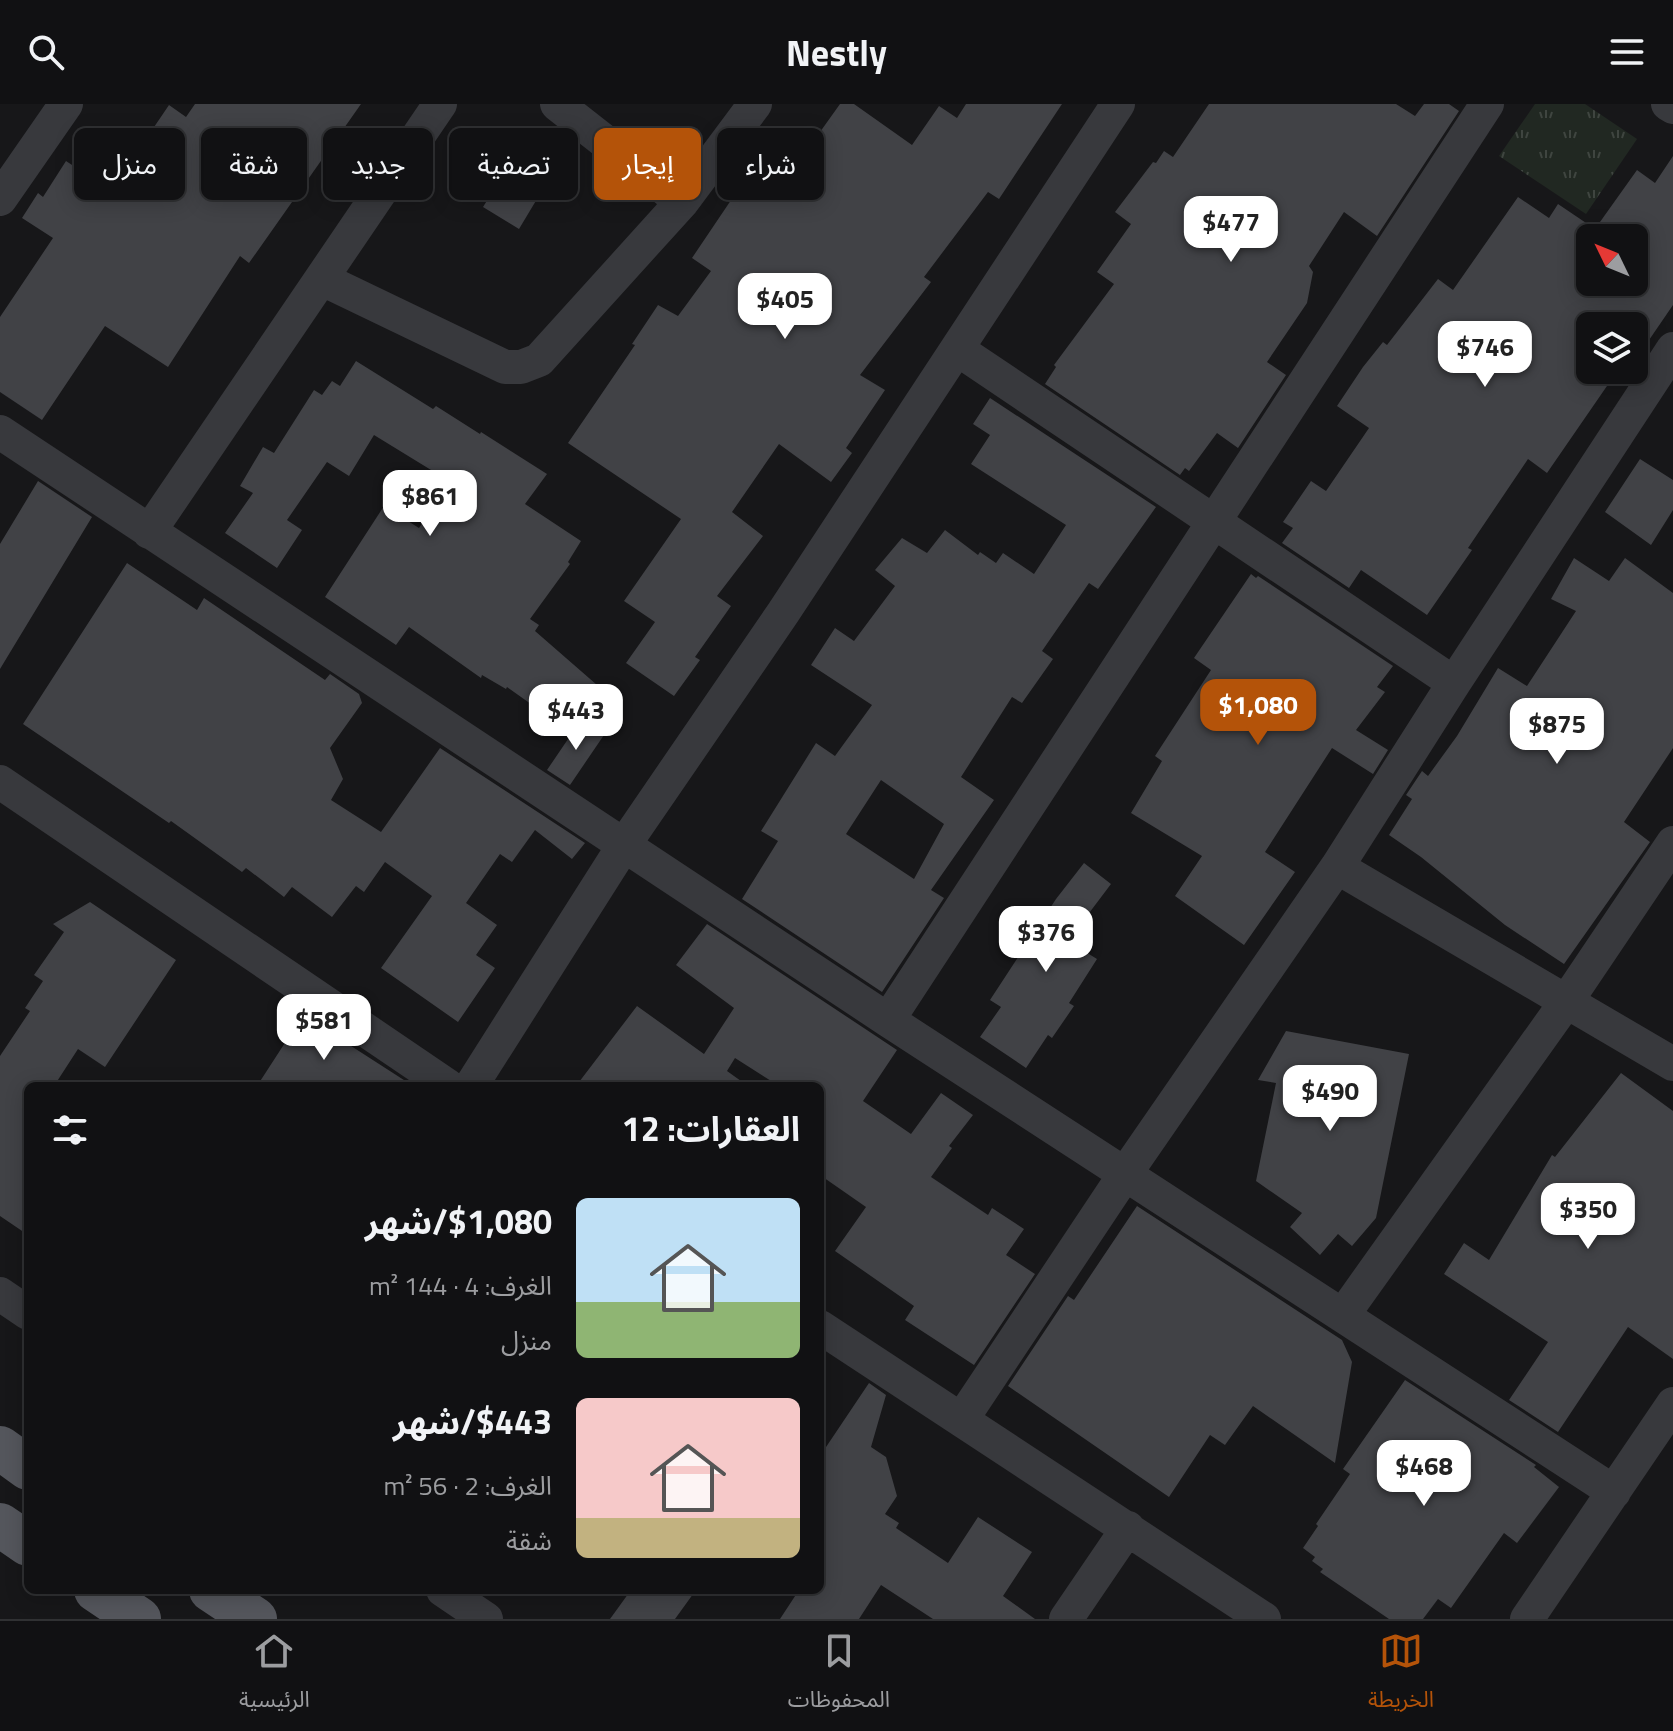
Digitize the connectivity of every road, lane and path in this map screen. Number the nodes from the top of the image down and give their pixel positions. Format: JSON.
{"nodes":[{"id":1,"x":66,"y":104,"type":"edge"},
{"id":2,"x":440,"y":104,"type":"edge"},
{"id":3,"x":557,"y":104,"type":"edge"},
{"id":4,"x":755,"y":104,"type":"edge"},
{"id":5,"x":1118,"y":104,"type":"edge"},
{"id":6,"x":1487,"y":104,"type":"edge"},
{"id":7,"x":0,"y":199,"type":"edge"},
{"id":8,"x":682,"y":202,"type":"junction"},
{"id":9,"x":322,"y":279,"type":"junction"},
{"id":10,"x":957,"y":349,"type":"junction"},
{"id":11,"x":1673,"y":349,"type":"edge"},
{"id":12,"x":0,"y":432,"type":"edge"},
{"id":13,"x":1216,"y":521,"type":"junction"},
{"id":14,"x":149,"y":532,"type":"junction"},
{"id":15,"x":1454,"y":683,"type":"junction"},
{"id":16,"x":0,"y":782,"type":"edge"},
{"id":17,"x":1673,"y":843,"type":"edge"},
{"id":18,"x":624,"y":845,"type":"junction"},
{"id":19,"x":1337,"y":867,"type":"junction"},
{"id":20,"x":1566,"y":1002,"type":"junction"},
{"id":21,"x":888,"y":1020,"type":"junction"},
{"id":22,"x":1673,"y":1064,"type":"edge"},
{"id":23,"x":442,"y":1082,"type":"edge"},
{"id":24,"x":474,"y":1082,"type":"edge"},
{"id":25,"x":1125,"y":1174,"type":"junction"},
{"id":26,"x":0,"y":1294,"type":"edge"},
{"id":27,"x":24,"y":1310,"type":"edge"},
{"id":28,"x":1343,"y":1315,"type":"junction"},
{"id":29,"x":824,"y":1330,"type":"edge"},
{"id":30,"x":1673,"y":1404,"type":"edge"},
{"id":31,"x":962,"y":1419,"type":"junction"},
{"id":32,"x":0,"y":1448,"type":"edge"},
{"id":33,"x":24,"y":1465,"type":"edge"},
{"id":34,"x":1614,"y":1492,"type":"junction"},
{"id":35,"x":0,"y":1525,"type":"edge"},
{"id":36,"x":1128,"y":1528,"type":"junction"},
{"id":37,"x":24,"y":1541,"type":"edge"},
{"id":38,"x":102,"y":1594,"type":"edge"},
{"id":39,"x":217,"y":1594,"type":"edge"},
{"id":40,"x":449,"y":1594,"type":"edge"},
{"id":41,"x":139,"y":1619,"type":"edge"},
{"id":42,"x":255,"y":1619,"type":"edge"},
{"id":43,"x":486,"y":1619,"type":"edge"},
{"id":44,"x":1066,"y":1619,"type":"edge"},
{"id":45,"x":1264,"y":1619,"type":"edge"},
{"id":46,"x":1527,"y":1619,"type":"edge"}],
"edges":[{"from":1,"to":7,"type":"street"},
{"from":2,"to":9,"type":"street"},
{"from":3,"to":8,"type":"street"},
{"from":4,"to":8,"type":"street"},
{"from":5,"to":10,"type":"street"},
{"from":6,"to":13,"type":"street"},
{"from":8,"to":9,"type":"street"},
{"from":9,"to":14,"type":"street"},
{"from":10,"to":13,"type":"street"},
{"from":10,"to":18,"type":"street"},
{"from":11,"to":15,"type":"street"},
{"from":12,"to":14,"type":"street"},
{"from":13,"to":15,"type":"street"},
{"from":13,"to":21,"type":"street"},
{"from":14,"to":18,"type":"street"},
{"from":15,"to":19,"type":"street"},
{"from":16,"to":23,"type":"street"},
{"from":17,"to":20,"type":"street"},
{"from":18,"to":21,"type":"street"},
{"from":18,"to":24,"type":"street"},
{"from":19,"to":20,"type":"street"},
{"from":19,"to":25,"type":"street"},
{"from":20,"to":22,"type":"street"},
{"from":20,"to":28,"type":"street"},
{"from":21,"to":25,"type":"street"},
{"from":25,"to":28,"type":"street"},
{"from":25,"to":31,"type":"street"},
{"from":26,"to":27,"type":"street"},
{"from":28,"to":34,"type":"street"},
{"from":29,"to":31,"type":"street"},
{"from":30,"to":34,"type":"street"},
{"from":31,"to":36,"type":"street"},
{"from":32,"to":33,"type":"main road"},
{"from":34,"to":46,"type":"street"},
{"from":35,"to":37,"type":"main road"},
{"from":36,"to":44,"type":"street"},
{"from":36,"to":45,"type":"street"},
{"from":38,"to":41,"type":"main road"},
{"from":39,"to":42,"type":"main road"},
{"from":40,"to":43,"type":"street"}]}
